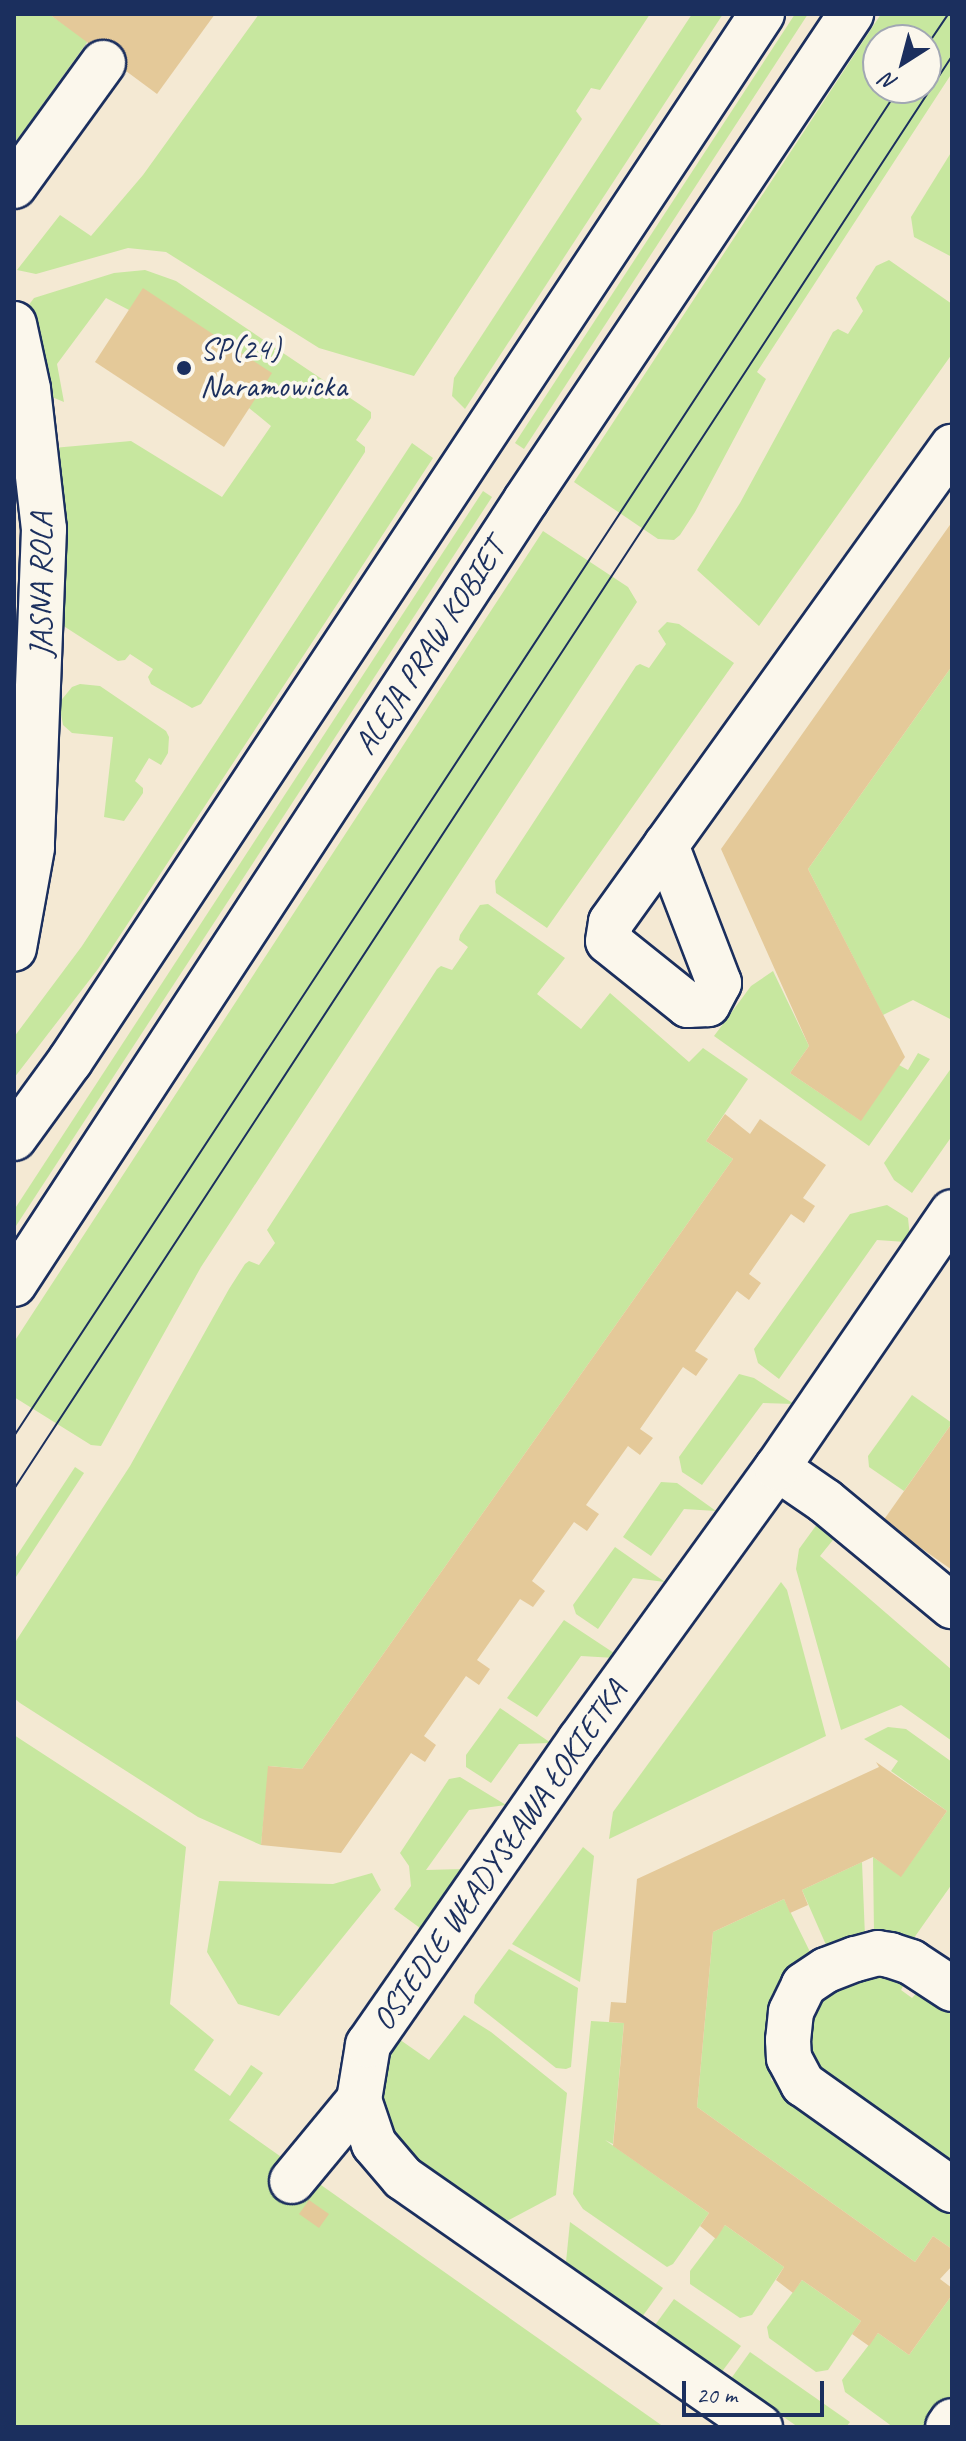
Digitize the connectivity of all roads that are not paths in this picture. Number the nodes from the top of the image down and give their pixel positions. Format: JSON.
{"nodes":[{"id":1,"x":762,"y":14,"type":"edge"},
{"id":2,"x":851,"y":14,"type":"edge"},
{"id":3,"x":103,"y":63,"type":"dead end"},
{"id":4,"x":14,"y":186,"type":"edge"},
{"id":5,"x":14,"y":324,"type":"edge"},
{"id":6,"x":952,"y":447,"type":"edge"},
{"id":7,"x":28,"y":652,"type":"edge"},
{"id":8,"x":666,"y":845,"type":"dead end"},
{"id":9,"x":14,"y":948,"type":"edge"},
{"id":10,"x":14,"y":1138,"type":"edge"},
{"id":11,"x":951,"y":1215,"type":"edge"},
{"id":12,"x":14,"y":1284,"type":"edge"},
{"id":13,"x":777,"y":1468,"type":"junction"},
{"id":14,"x":952,"y":1606,"type":"edge"},
{"id":15,"x":952,"y":1989,"type":"edge"},
{"id":16,"x":359,"y":2100,"type":"junction"},
{"id":17,"x":292,"y":2181,"type":"dead end"},
{"id":18,"x":952,"y":2190,"type":"edge"},
{"id":19,"x":952,"y":2421,"type":"edge"},
{"id":20,"x":760,"y":2427,"type":"edge"},
{"id":21,"x":948,"y":2427,"type":"edge"}],
"edges":[{"from":1,"to":10,"type":"street"},
{"from":2,"to":12,"type":"street","name":"ALEJA PRAW KOBIET"},
{"from":3,"to":4,"type":"street"},
{"from":5,"to":7,"type":"street","name":"JASNA ROLA"},
{"from":6,"to":8,"type":"street"},
{"from":7,"to":9,"type":"street","name":"JASNA ROLA"},
{"from":11,"to":13,"type":"street","name":"OSIEDLE WŁADYSŁAWA ŁOKIETKA"},
{"from":13,"to":14,"type":"street"},
{"from":13,"to":16,"type":"street","name":"OSIEDLE WŁADYSŁAWA ŁOKIETKA"},
{"from":15,"to":18,"type":"street"},
{"from":16,"to":17,"type":"street"},
{"from":16,"to":20,"type":"street","name":"OSIEDLE WŁADYSŁAWA ŁOKIETKA"},
{"from":19,"to":21,"type":"street"}]}
